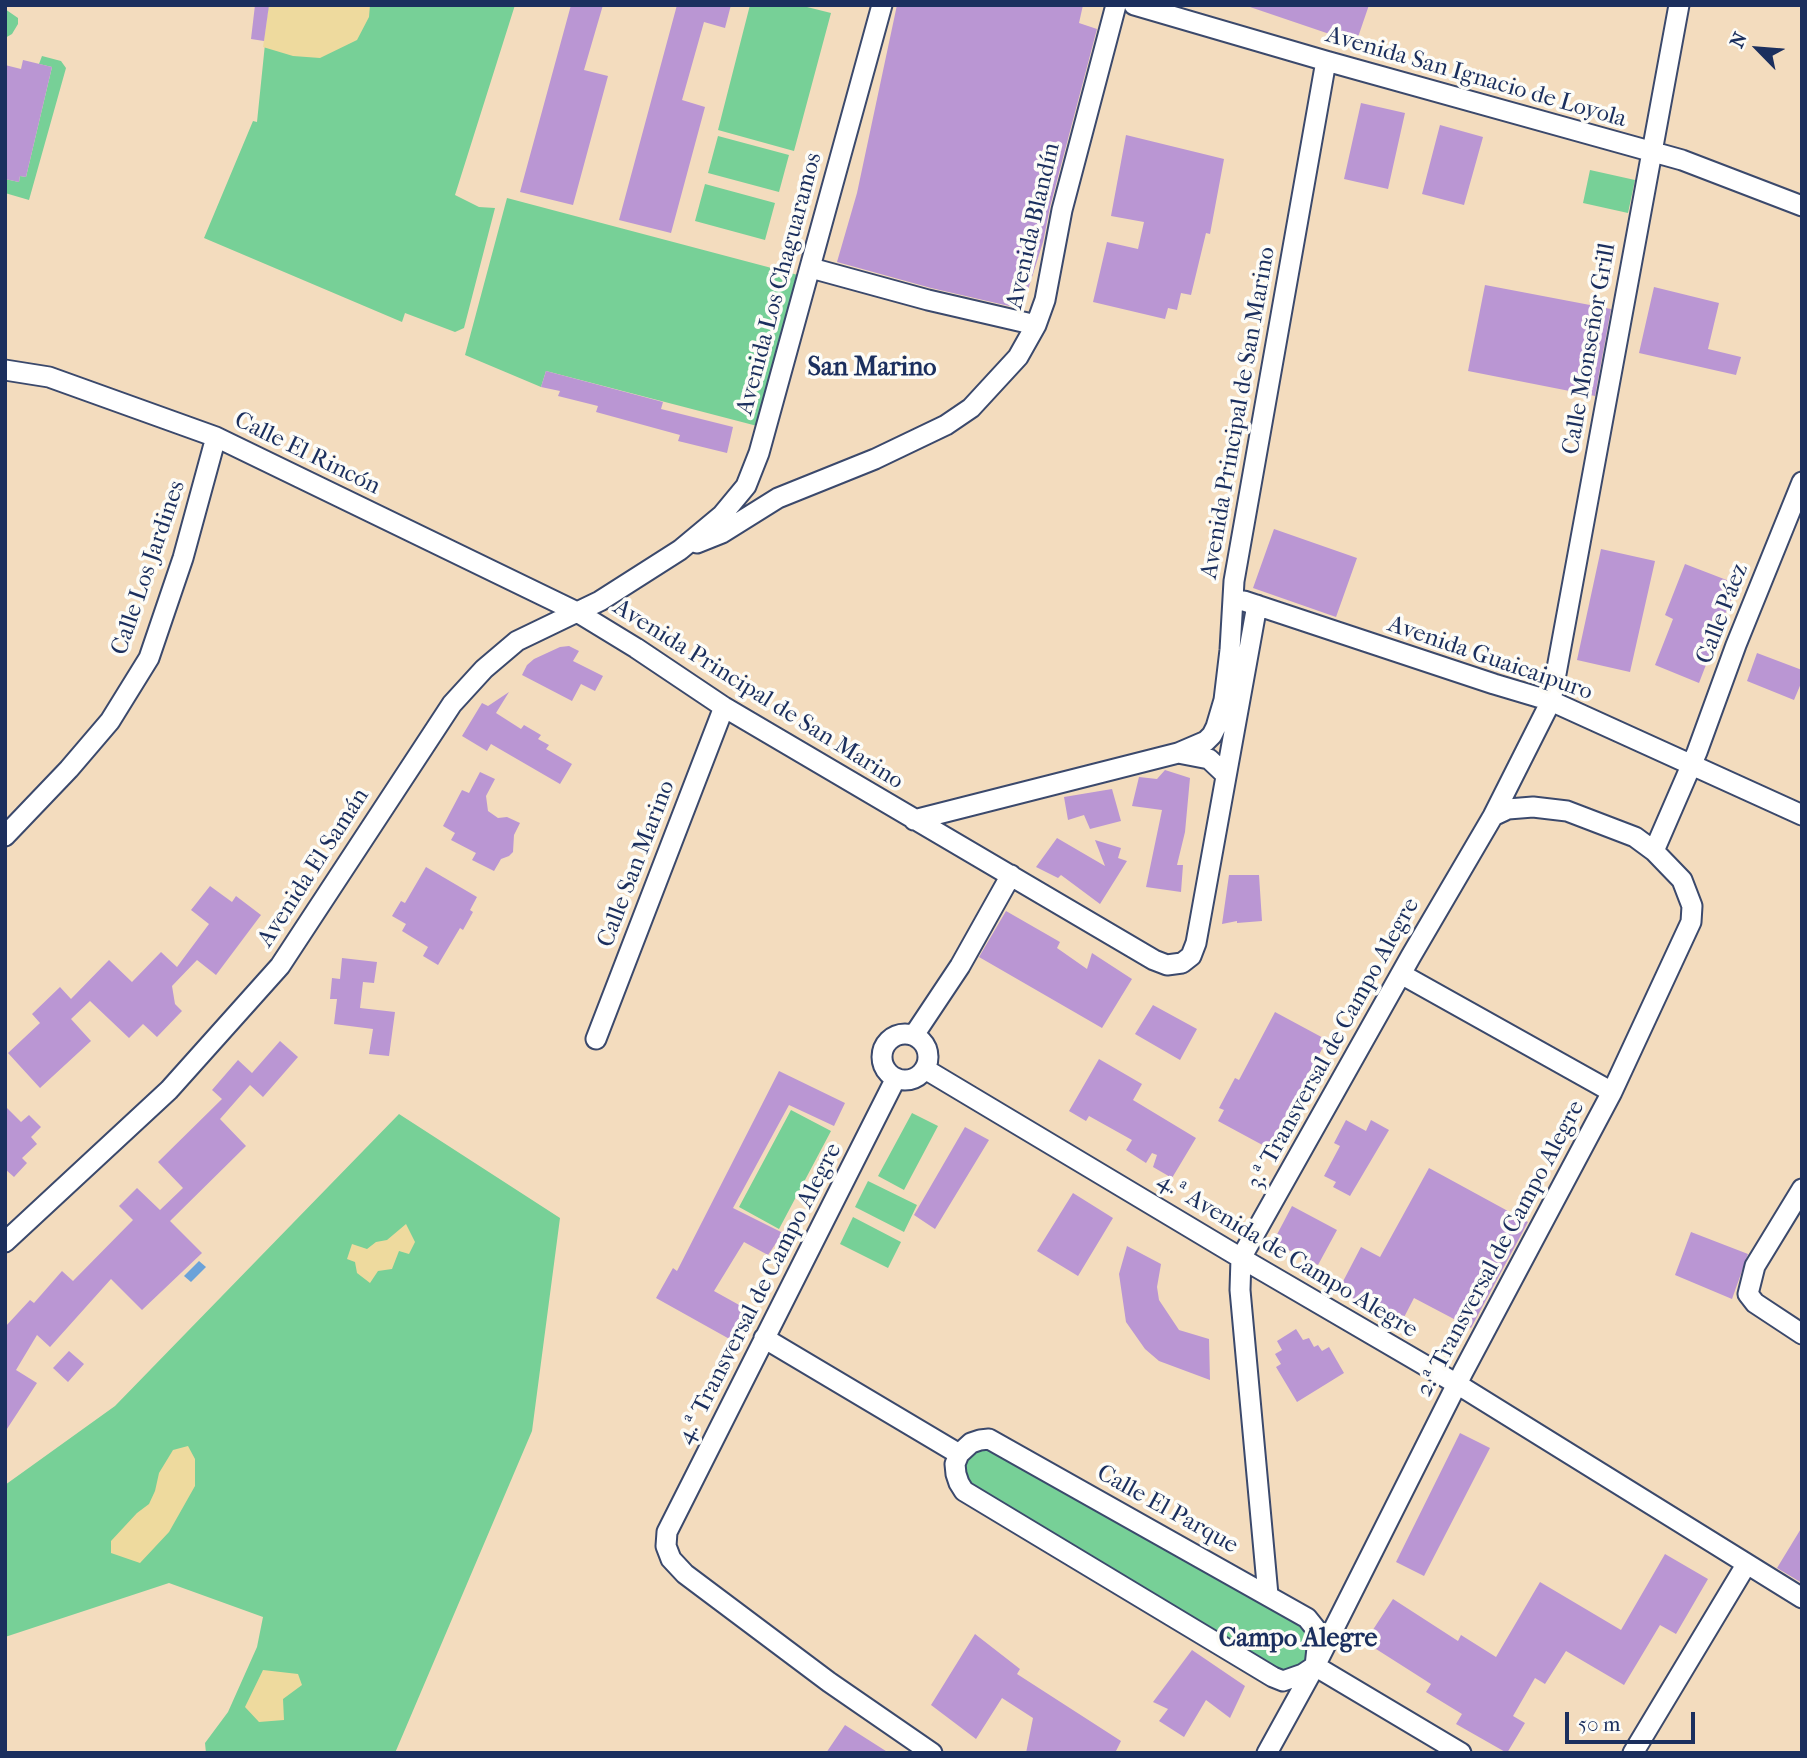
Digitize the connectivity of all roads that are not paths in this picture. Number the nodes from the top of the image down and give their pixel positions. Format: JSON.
{"nodes":[{"id":1,"x":882,"y":5,"type":"edge"},
{"id":2,"x":1116,"y":5,"type":"edge"},
{"id":3,"x":1134,"y":5,"type":"edge"},
{"id":4,"x":1679,"y":5,"type":"edge"},
{"id":5,"x":1326,"y":61,"type":"junction"},
{"id":6,"x":1651,"y":152,"type":"junction"},
{"id":7,"x":1802,"y":206,"type":"edge"},
{"id":8,"x":811,"y":268,"type":"junction"},
{"id":9,"x":1036,"y":325,"type":"junction"},
{"id":10,"x":5,"y":370,"type":"edge"},
{"id":11,"x":216,"y":437,"type":"junction"},
{"id":12,"x":1802,"y":482,"type":"edge"},
{"id":13,"x":746,"y":486,"type":"junction"},
{"id":14,"x":778,"y":498,"type":"junction"},
{"id":15,"x":680,"y":550,"type":"junction"},
{"id":16,"x":1233,"y":598,"type":"junction"},
{"id":17,"x":1256,"y":605,"type":"junction"},
{"id":18,"x":577,"y":612,"type":"junction"},
{"id":19,"x":1551,"y":701,"type":"junction"},
{"id":20,"x":724,"y":707,"type":"junction"},
{"id":21,"x":1178,"y":753,"type":"junction"},
{"id":22,"x":1691,"y":766,"type":"junction"},
{"id":23,"x":1226,"y":775,"type":"junction"},
{"id":24,"x":1493,"y":816,"type":"junction"},
{"id":25,"x":1802,"y":816,"type":"edge"},
{"id":26,"x":914,"y":820,"type":"junction"},
{"id":27,"x":5,"y":836,"type":"edge"},
{"id":28,"x":1654,"y":851,"type":"junction"},
{"id":29,"x":1011,"y":875,"type":"junction"},
{"id":30,"x":1401,"y":974,"type":"junction"},
{"id":31,"x":914,"y":1035,"type":"junction"},
{"id":32,"x":596,"y":1040,"type":"dead end"},
{"id":33,"x":925,"y":1069,"type":"junction"},
{"id":34,"x":896,"y":1078,"type":"junction"},
{"id":35,"x":1612,"y":1092,"type":"junction"},
{"id":36,"x":1802,"y":1189,"type":"edge"},
{"id":37,"x":5,"y":1242,"type":"edge"},
{"id":38,"x":1241,"y":1258,"type":"junction"},
{"id":39,"x":1802,"y":1334,"type":"edge"},
{"id":40,"x":764,"y":1338,"type":"junction"},
{"id":41,"x":1457,"y":1384,"type":"junction"},
{"id":42,"x":958,"y":1454,"type":"junction"},
{"id":43,"x":1746,"y":1565,"type":"junction"},
{"id":44,"x":1268,"y":1595,"type":"junction"},
{"id":45,"x":1802,"y":1598,"type":"edge"},
{"id":46,"x":1315,"y":1666,"type":"junction"},
{"id":47,"x":932,"y":1753,"type":"edge"},
{"id":48,"x":1268,"y":1753,"type":"edge"},
{"id":49,"x":1461,"y":1753,"type":"edge"},
{"id":50,"x":1633,"y":1753,"type":"edge"}],
"edges":[{"from":1,"to":8,"type":"street","name":"Avenida Los Chaguaramos"},
{"from":2,"to":9,"type":"street","name":"Avenida Blandín"},
{"from":3,"to":5,"type":"street","name":"Avenida San Ignacio de Loyola"},
{"from":4,"to":6,"type":"street","name":"Calle Monseñor Grill"},
{"from":5,"to":6,"type":"street","name":"Avenida San Ignacio de Loyola"},
{"from":5,"to":16,"type":"street","name":"Avenida Principal de San Marino"},
{"from":6,"to":7,"type":"street","name":"Avenida San Ignacio de Loyola"},
{"from":6,"to":19,"type":"street","name":"Calle Monseñor Grill"},
{"from":8,"to":9,"type":"street"},
{"from":8,"to":13,"type":"street","name":"Avenida Los Chaguaramos"},
{"from":9,"to":14,"type":"street","name":"Avenida Blandín"},
{"from":10,"to":11,"type":"street","name":"Calle El Rincón"},
{"from":11,"to":18,"type":"street","name":"Calle El Rincón"},
{"from":11,"to":27,"type":"street","name":"Calle Los Jardines"},
{"from":12,"to":22,"type":"street","name":"Calle Páez"},
{"from":13,"to":14,"type":"street"},
{"from":13,"to":15,"type":"street","name":"Avenida Los Chaguaramos"},
{"from":14,"to":15,"type":"street","name":"Avenida Blandín"},
{"from":15,"to":18,"type":"street","name":"Avenida El Samán"},
{"from":16,"to":17,"type":"street","name":"Avenida Guaicaipuro"},
{"from":16,"to":21,"type":"street","name":"Avenida Principal de San Marino"},
{"from":17,"to":19,"type":"street","name":"Avenida Guaicaipuro"},
{"from":17,"to":23,"type":"street","name":"Avenida Principal de San Marino"},
{"from":18,"to":20,"type":"street","name":"Avenida Principal de San Marino"},
{"from":18,"to":37,"type":"street","name":"Avenida El Samán"},
{"from":19,"to":22,"type":"street","name":"Avenida Guaicaipuro"},
{"from":19,"to":24,"type":"street","name":"3.ª Transversal de Campo Alegre"},
{"from":20,"to":26,"type":"street","name":"Avenida Principal de San Marino"},
{"from":20,"to":32,"type":"street","name":"Calle San Marino"},
{"from":21,"to":23,"type":"street","name":"Avenida Principal de San Marino"},
{"from":21,"to":26,"type":"street","name":"Avenida Principal de San Marino"},
{"from":22,"to":25,"type":"street","name":"Avenida Guaicaipuro"},
{"from":22,"to":28,"type":"street"},
{"from":23,"to":29,"type":"street","name":"Avenida Principal de San Marino"},
{"from":24,"to":28,"type":"street"},
{"from":24,"to":30,"type":"street","name":"3.ª Transversal de Campo Alegre"},
{"from":26,"to":29,"type":"street","name":"Avenida Principal de San Marino"},
{"from":28,"to":35,"type":"street","name":"2.ª Transversal de Campo Alegre"},
{"from":29,"to":31,"type":"street"},
{"from":30,"to":35,"type":"street"},
{"from":30,"to":38,"type":"street","name":"3.ª Transversal de Campo Alegre"},
{"from":31,"to":33,"type":"street"},
{"from":31,"to":34,"type":"street"},
{"from":33,"to":34,"type":"street"},
{"from":33,"to":38,"type":"street","name":"4.ª Avenida de Campo Alegre"},
{"from":34,"to":40,"type":"street","name":"4.ª Transversal de Campo Alegre"},
{"from":35,"to":41,"type":"street","name":"2.ª Transversal de Campo Alegre"},
{"from":36,"to":39,"type":"street"},
{"from":38,"to":41,"type":"street","name":"4.ª Avenida de Campo Alegre"},
{"from":38,"to":44,"type":"street","name":"3.ª Transversal de Campo Alegre"},
{"from":40,"to":42,"type":"street"},
{"from":40,"to":47,"type":"street","name":"4.ª Transversal de Campo Alegre"},
{"from":41,"to":43,"type":"street","name":"4.ª Avenida de Campo Alegre"},
{"from":41,"to":46,"type":"street","name":"2.ª Transversal de Campo Alegre"},
{"from":42,"to":44,"type":"street","name":"Calle El Parque"},
{"from":42,"to":46,"type":"street"},
{"from":43,"to":45,"type":"street","name":"4.ª Avenida de Campo Alegre"},
{"from":43,"to":50,"type":"street"},
{"from":44,"to":46,"type":"street","name":"Calle El Parque"},
{"from":46,"to":48,"type":"street","name":"2.ª Transversal de Campo Alegre"},
{"from":46,"to":49,"type":"street"}]}
